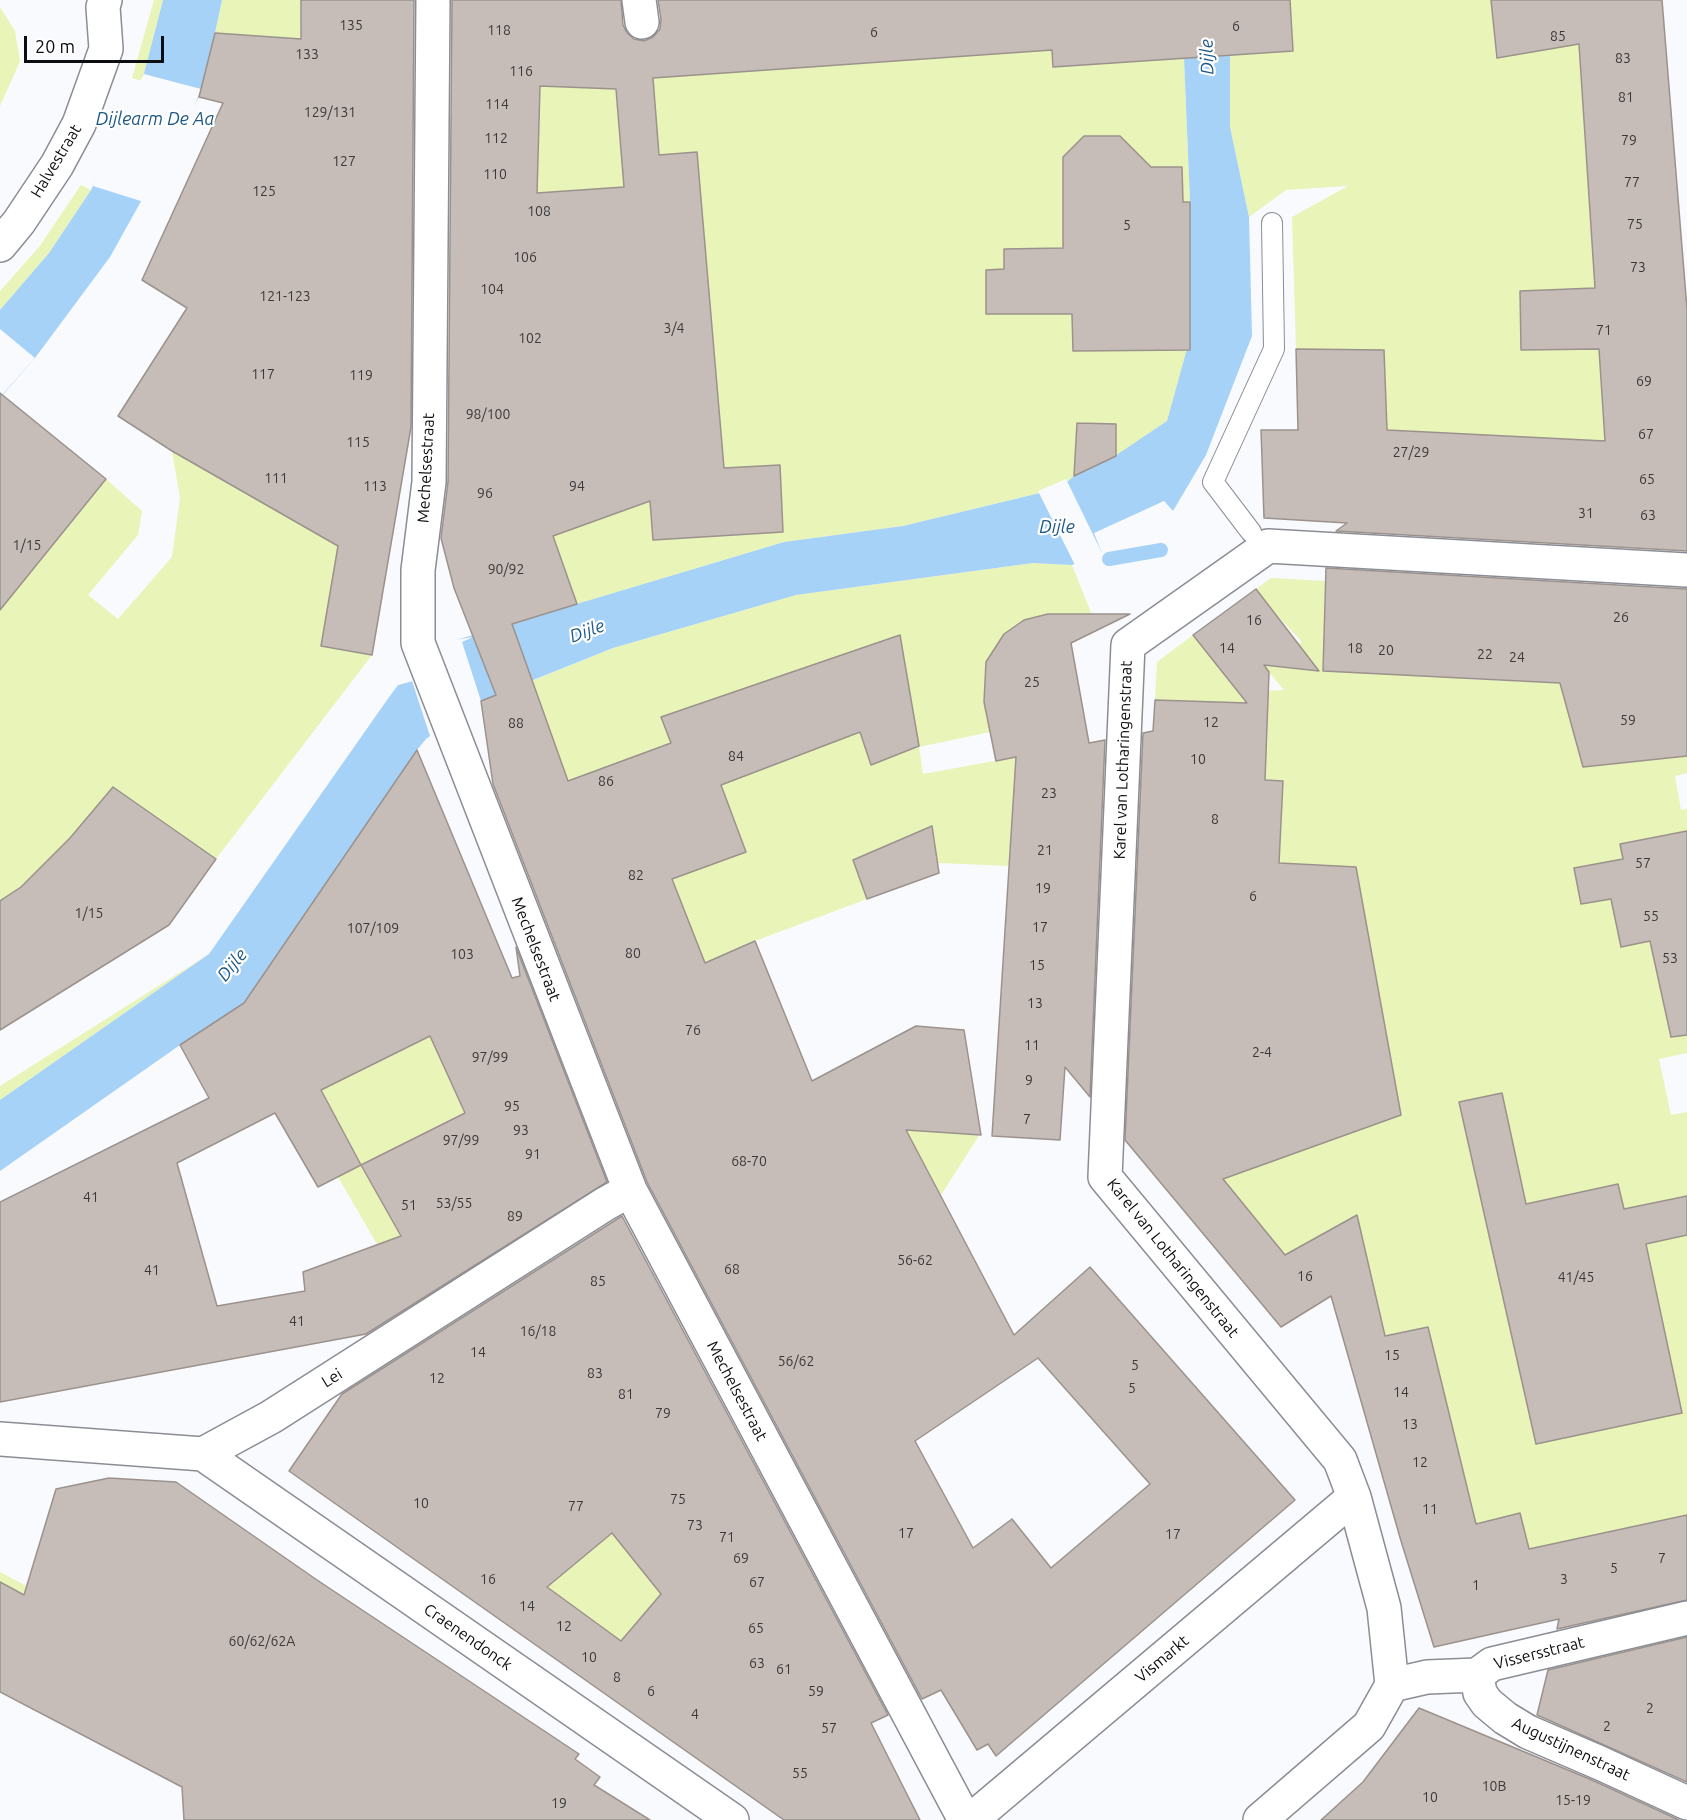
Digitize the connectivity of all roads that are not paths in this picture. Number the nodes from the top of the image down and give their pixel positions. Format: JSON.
{"nodes":[{"id":1,"x":105,"y":0,"type":"edge"},
{"id":2,"x":433,"y":0,"type":"edge"},
{"id":3,"x":1272,"y":223,"type":"dead end"},
{"id":4,"x":0,"y":245,"type":"edge"},
{"id":5,"x":1251,"y":532,"type":"dead end"},
{"id":6,"x":1687,"y":570,"type":"edge"},
{"id":7,"x":630,"y":1190,"type":"junction"},
{"id":8,"x":0,"y":1439,"type":"edge"},
{"id":9,"x":203,"y":1454,"type":"junction"},
{"id":10,"x":1354,"y":1497,"type":"junction"},
{"id":11,"x":1687,"y":1618,"type":"edge"},
{"id":12,"x":1477,"y":1675,"type":"junction"},
{"id":13,"x":1392,"y":1685,"type":"junction"},
{"id":14,"x":1687,"y":1803,"type":"edge"},
{"id":15,"x":732,"y":1820,"type":"edge"},
{"id":16,"x":965,"y":1820,"type":"edge"},
{"id":17,"x":971,"y":1820,"type":"edge"},
{"id":18,"x":1260,"y":1820,"type":"edge"}],
"edges":[{"from":1,"to":4,"type":"street","name":"Halvestraat"},
{"from":2,"to":7,"type":"street","name":"Mechelsestraat"},
{"from":3,"to":5,"type":"lane"},
{"from":6,"to":10,"type":"street","name":"Karel van Lotharingenstraat"},
{"from":7,"to":9,"type":"street","name":"Lei"},
{"from":7,"to":16,"type":"street","name":"Mechelsestraat"},
{"from":8,"to":9,"type":"street"},
{"from":9,"to":15,"type":"street","name":"Craenendonck"},
{"from":10,"to":13,"type":"street"},
{"from":10,"to":17,"type":"street","name":"Vismarkt"},
{"from":11,"to":12,"type":"street","name":"Vissersstraat"},
{"from":12,"to":13,"type":"street","name":"Vissersstraat"},
{"from":12,"to":14,"type":"street","name":"Augustijnenstraat"},
{"from":13,"to":18,"type":"street"}]}
